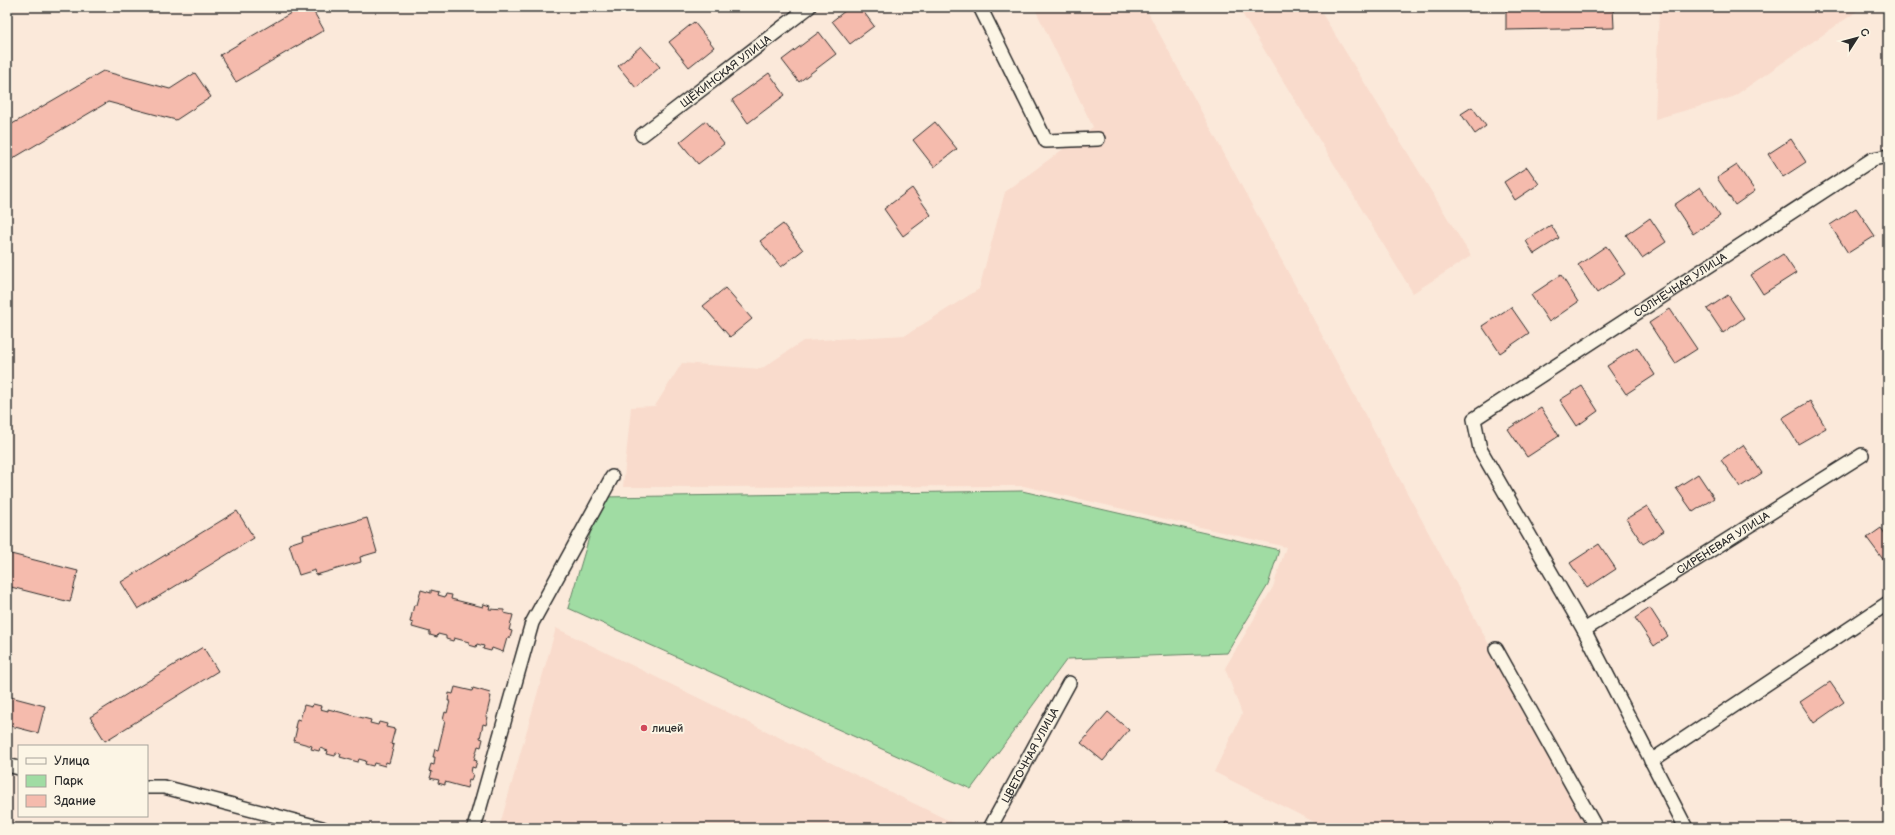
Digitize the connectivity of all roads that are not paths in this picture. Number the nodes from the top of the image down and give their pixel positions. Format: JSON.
{"nodes":[{"id":1,"x":809,"y":7,"type":"edge"},
{"id":2,"x":980,"y":7,"type":"edge"},
{"id":3,"x":642,"y":135,"type":"dead end"},
{"id":4,"x":1098,"y":139,"type":"dead end"},
{"id":5,"x":1888,"y":156,"type":"edge"},
{"id":6,"x":1862,"y":455,"type":"dead end"},
{"id":7,"x":612,"y":477,"type":"dead end"},
{"id":8,"x":1888,"y":603,"type":"edge"},
{"id":9,"x":1584,"y":630,"type":"junction"},
{"id":10,"x":1496,"y":649,"type":"dead end"},
{"id":11,"x":1069,"y":683,"type":"dead end"},
{"id":12,"x":1651,"y":760,"type":"junction"},
{"id":13,"x":7,"y":765,"type":"edge"},
{"id":14,"x":18,"y":768,"type":"edge"},
{"id":15,"x":148,"y":787,"type":"edge"},
{"id":16,"x":322,"y":828,"type":"edge"},
{"id":17,"x":474,"y":828,"type":"edge"},
{"id":18,"x":990,"y":828,"type":"edge"},
{"id":19,"x":1596,"y":828,"type":"edge"},
{"id":20,"x":1686,"y":828,"type":"edge"}],
"edges":[{"from":1,"to":3,"type":"street","name":"ЩЁКИНСКАЯ УЛИЦА"},
{"from":2,"to":4,"type":"street"},
{"from":5,"to":9,"type":"street","name":"СОЛНЕЧНАЯ УЛИЦА"},
{"from":6,"to":9,"type":"street","name":"СИРЕНЕВАЯ УЛИЦА"},
{"from":7,"to":17,"type":"street"},
{"from":8,"to":12,"type":"street"},
{"from":9,"to":12,"type":"street"},
{"from":10,"to":19,"type":"street"},
{"from":11,"to":18,"type":"street","name":"ЦВЕТОЧНАЯ УЛИЦА"},
{"from":12,"to":20,"type":"street"},
{"from":13,"to":14,"type":"street"},
{"from":15,"to":16,"type":"street"}]}
